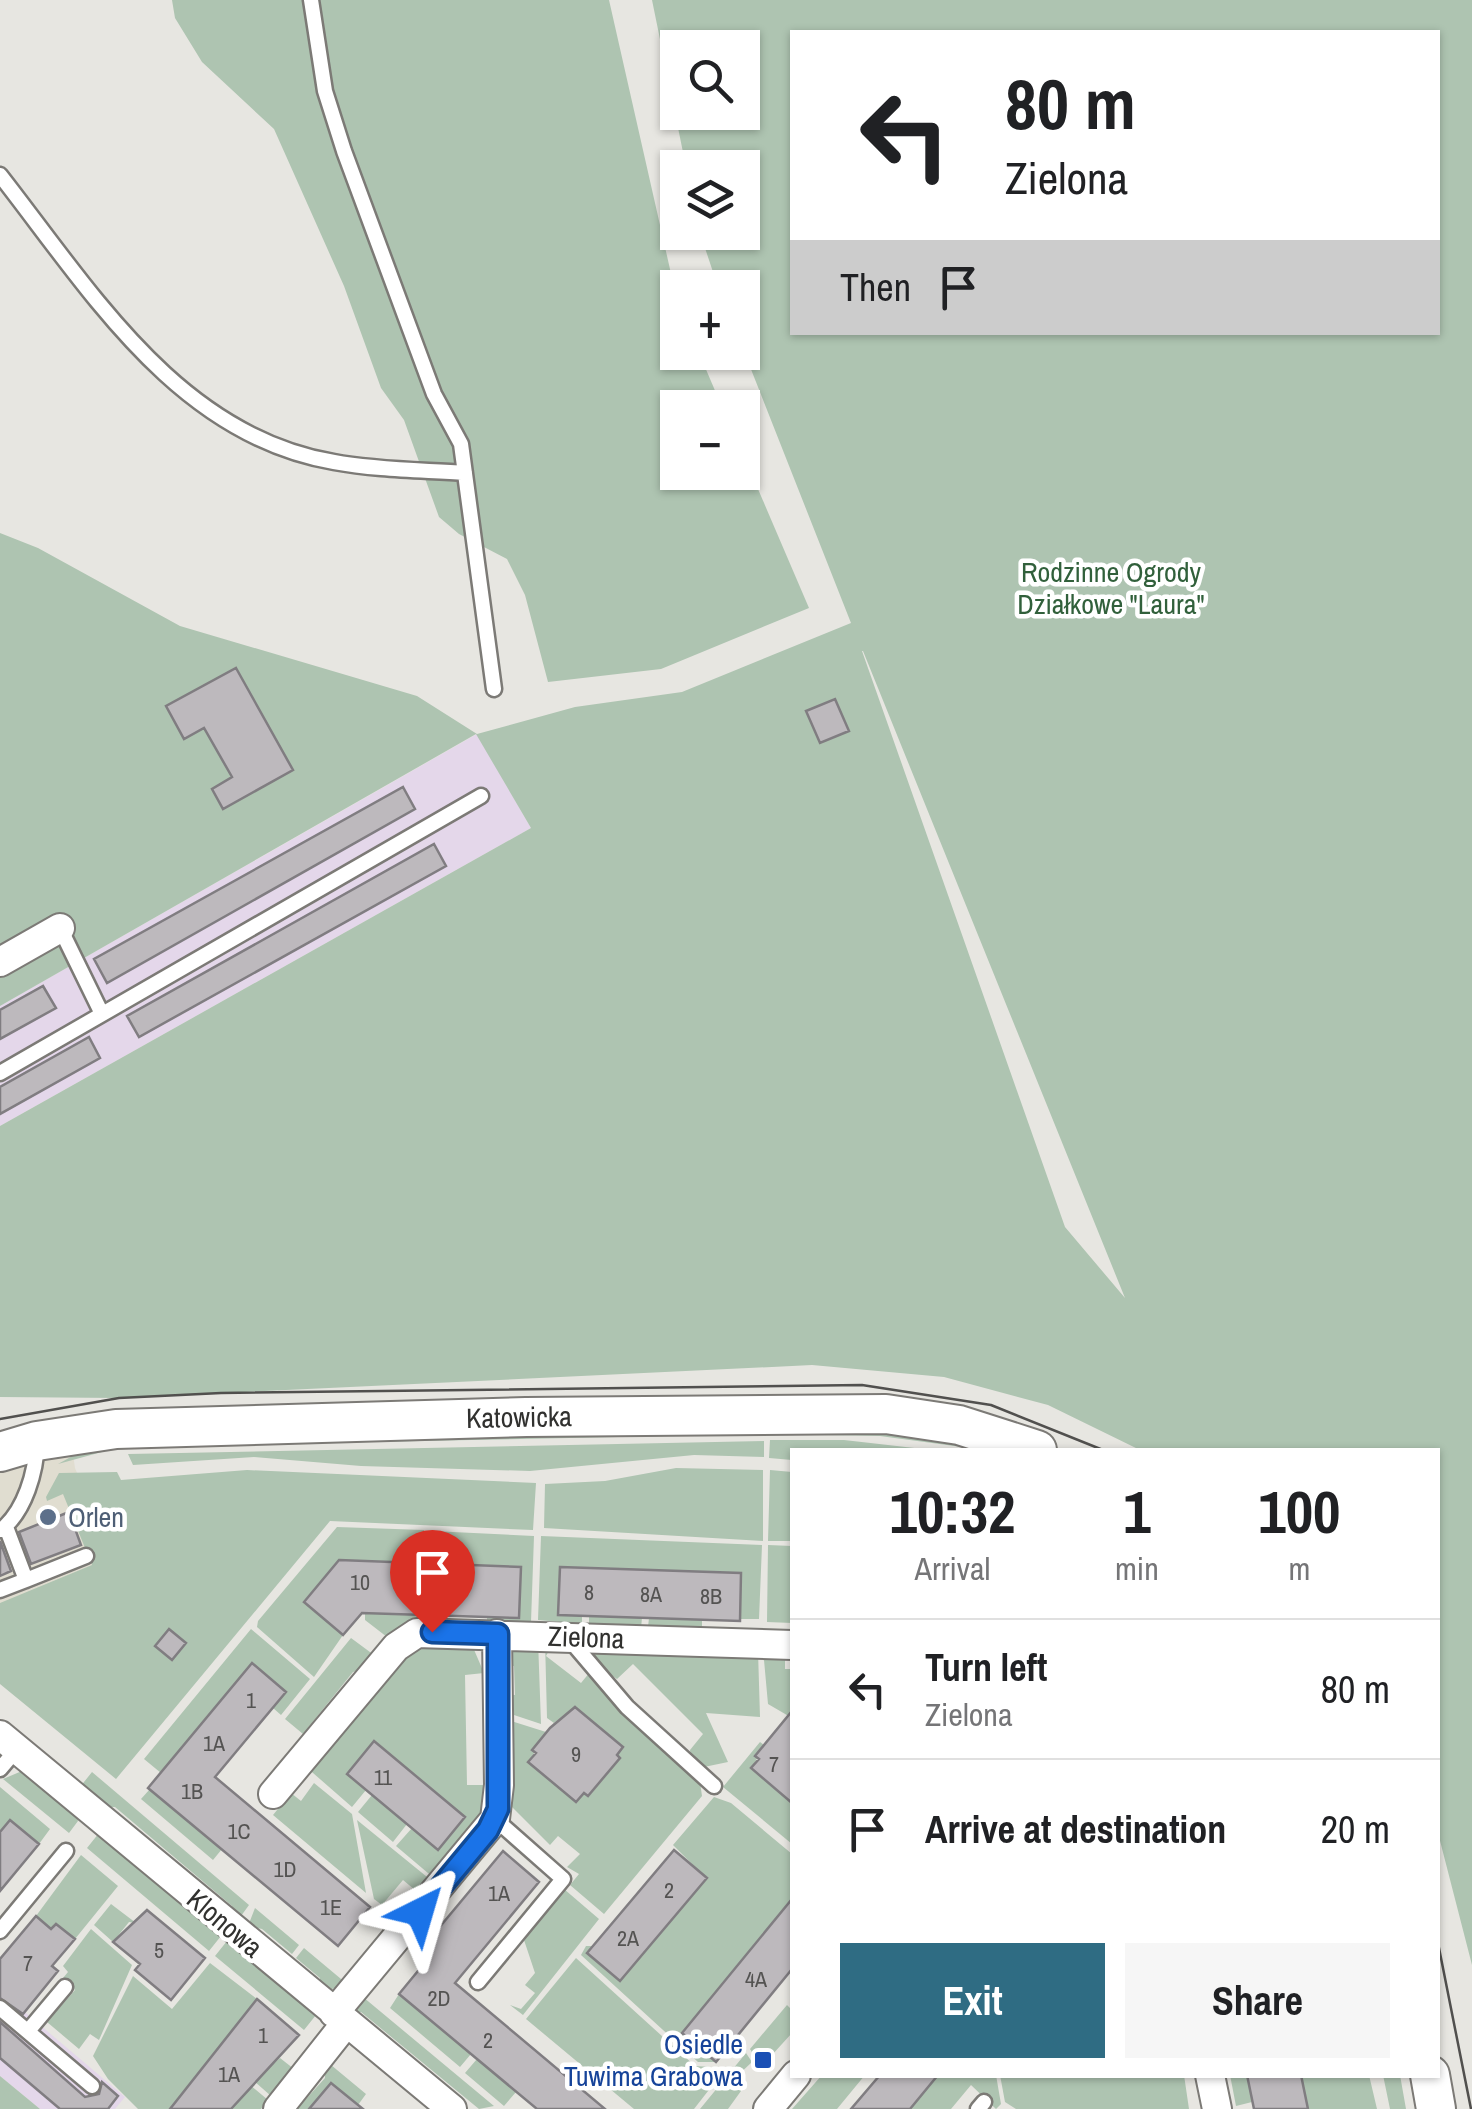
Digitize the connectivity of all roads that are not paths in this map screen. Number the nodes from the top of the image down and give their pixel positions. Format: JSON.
{"nodes":[{"id":1,"x":311,"y":0,"type":"edge"},
{"id":2,"x":0,"y":175,"type":"edge"},
{"id":3,"x":465,"y":473,"type":"junction"},
{"id":4,"x":494,"y":689,"type":"dead end"},
{"id":5,"x":481,"y":796,"type":"dead end"},
{"id":6,"x":60,"y":928,"type":"joint"},
{"id":7,"x":0,"y":962,"type":"edge"},
{"id":8,"x":102,"y":1014,"type":"junction"},
{"id":9,"x":0,"y":1072,"type":"edge"},
{"id":10,"x":37,"y":1441,"type":"junction"},
{"id":11,"x":1030,"y":1448,"type":"edge"},
{"id":12,"x":0,"y":1452,"type":"edge"},
{"id":13,"x":3,"y":1529,"type":"edge"},
{"id":14,"x":86,"y":1556,"type":"dead end"},
{"id":15,"x":26,"y":1580,"type":"junction"},
{"id":16,"x":0,"y":1590,"type":"edge"},
{"id":17,"x":498,"y":1634,"type":"junction"},
{"id":18,"x":566,"y":1636,"type":"junction"},
{"id":19,"x":790,"y":1644,"type":"edge"},
{"id":20,"x":6,"y":1751,"type":"edge"},
{"id":21,"x":714,"y":1786,"type":"dead end"},
{"id":22,"x":273,"y":1794,"type":"dead end"},
{"id":23,"x":495,"y":1819,"type":"junction"},
{"id":24,"x":66,"y":1851,"type":"dead end"},
{"id":25,"x":0,"y":1931,"type":"edge"},
{"id":26,"x":478,"y":1982,"type":"dead end"},
{"id":27,"x":66,"y":1986,"type":"dead end"},
{"id":28,"x":0,"y":2008,"type":"edge"},
{"id":29,"x":340,"y":2018,"type":"junction"},
{"id":30,"x":28,"y":2031,"type":"junction"},
{"id":31,"x":794,"y":2078,"type":"edge"},
{"id":32,"x":1211,"y":2078,"type":"edge"},
{"id":33,"x":1431,"y":2078,"type":"edge"},
{"id":34,"x":92,"y":2086,"type":"dead end"},
{"id":35,"x":278,"y":2109,"type":"edge"},
{"id":36,"x":452,"y":2109,"type":"edge"},
{"id":37,"x":768,"y":2109,"type":"edge"},
{"id":38,"x":1216,"y":2109,"type":"edge"},
{"id":39,"x":1436,"y":2109,"type":"edge"}],
"edges":[{"from":1,"to":3,"type":"lane"},
{"from":2,"to":3,"type":"lane"},
{"from":3,"to":4,"type":"lane"},
{"from":5,"to":8,"type":"lane"},
{"from":6,"to":7,"type":"street"},
{"from":6,"to":8,"type":"lane"},
{"from":8,"to":9,"type":"lane"},
{"from":10,"to":11,"type":"main road","name":"Katowicka"},
{"from":10,"to":12,"type":"main road","name":"Katowicka"},
{"from":10,"to":13,"type":"lane"},
{"from":13,"to":15,"type":"lane"},
{"from":14,"to":15,"type":"lane"},
{"from":15,"to":16,"type":"lane"},
{"from":17,"to":18,"type":"street","name":"Zielona"},
{"from":17,"to":22,"type":"street","name":"Zielona"},
{"from":17,"to":23,"type":"street"},
{"from":18,"to":19,"type":"street","name":"Zielona"},
{"from":18,"to":21,"type":"lane"},
{"from":20,"to":29,"type":"street","name":"Klonowa"},
{"from":23,"to":26,"type":"lane"},
{"from":23,"to":29,"type":"street"},
{"from":24,"to":25,"type":"lane"},
{"from":27,"to":30,"type":"lane"},
{"from":28,"to":30,"type":"lane"},
{"from":29,"to":35,"type":"street"},
{"from":29,"to":36,"type":"street","name":"Klonowa"},
{"from":30,"to":34,"type":"lane"},
{"from":31,"to":37,"type":"street"},
{"from":32,"to":38,"type":"street"},
{"from":33,"to":39,"type":"main road"}]}
